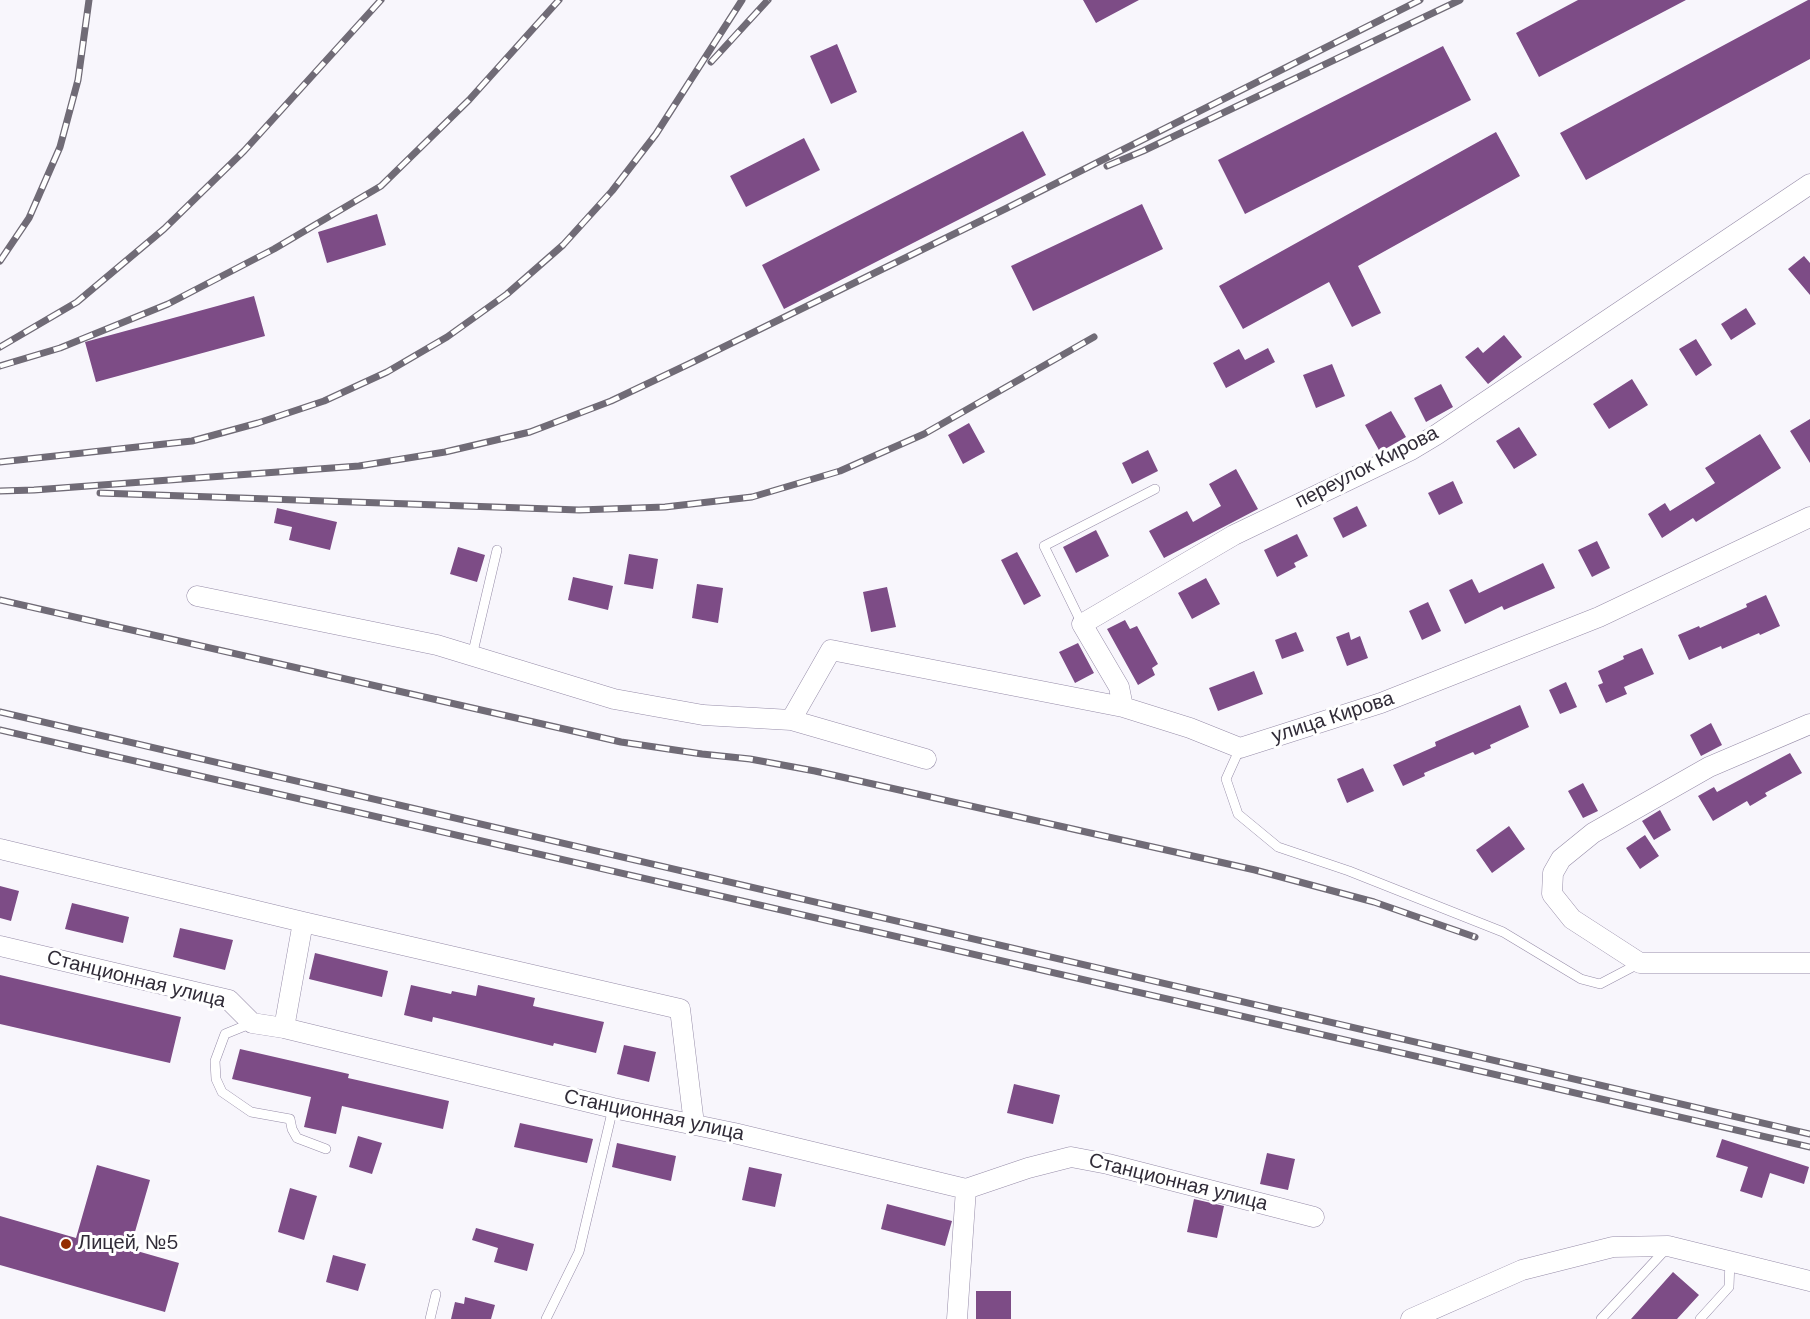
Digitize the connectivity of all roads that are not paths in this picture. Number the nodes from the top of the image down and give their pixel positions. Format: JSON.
{"nodes":[{"id":1,"x":1810,"y":184,"type":"edge"},
{"id":2,"x":1155,"y":489,"type":"dead end"},
{"id":3,"x":1810,"y":517,"type":"edge"},
{"id":4,"x":496,"y":550,"type":"dead end"},
{"id":5,"x":197,"y":596,"type":"dead end"},
{"id":6,"x":1082,"y":624,"type":"junction"},
{"id":7,"x":472,"y":656,"type":"junction"},
{"id":8,"x":1123,"y":707,"type":"junction"},
{"id":9,"x":791,"y":720,"type":"junction"},
{"id":10,"x":1810,"y":724,"type":"edge"},
{"id":11,"x":1240,"y":748,"type":"junction"},
{"id":12,"x":926,"y":759,"type":"dead end"},
{"id":13,"x":0,"y":849,"type":"edge"},
{"id":14,"x":303,"y":922,"type":"junction"},
{"id":15,"x":0,"y":946,"type":"edge"},
{"id":16,"x":1640,"y":963,"type":"junction"},
{"id":17,"x":1810,"y":963,"type":"edge"},
{"id":18,"x":252,"y":1023,"type":"junction"},
{"id":19,"x":284,"y":1028,"type":"junction"},
{"id":20,"x":613,"y":1108,"type":"junction"},
{"id":21,"x":694,"y":1124,"type":"junction"},
{"id":22,"x":326,"y":1149,"type":"dead end"},
{"id":23,"x":966,"y":1189,"type":"junction"},
{"id":24,"x":1314,"y":1217,"type":"dead end"},
{"id":25,"x":1668,"y":1246,"type":"junction"},
{"id":26,"x":1730,"y":1260,"type":"junction"},
{"id":27,"x":1810,"y":1281,"type":"edge"},
{"id":28,"x":436,"y":1294,"type":"dead end"},
{"id":29,"x":430,"y":1319,"type":"edge"},
{"id":30,"x":546,"y":1319,"type":"edge"},
{"id":31,"x":957,"y":1319,"type":"edge"},
{"id":32,"x":1411,"y":1319,"type":"edge"},
{"id":33,"x":1602,"y":1319,"type":"edge"},
{"id":34,"x":1700,"y":1319,"type":"edge"}],
"edges":[{"from":1,"to":6,"type":"street","name":"переулок Кирова"},
{"from":2,"to":6,"type":"lane"},
{"from":3,"to":11,"type":"street","name":"улица Кирова"},
{"from":4,"to":7,"type":"lane"},
{"from":5,"to":7,"type":"street"},
{"from":6,"to":8,"type":"street"},
{"from":7,"to":9,"type":"street"},
{"from":8,"to":9,"type":"street"},
{"from":8,"to":11,"type":"street"},
{"from":9,"to":12,"type":"street"},
{"from":10,"to":16,"type":"street"},
{"from":11,"to":16,"type":"lane"},
{"from":13,"to":14,"type":"street"},
{"from":14,"to":19,"type":"street"},
{"from":14,"to":21,"type":"street"},
{"from":15,"to":18,"type":"street","name":"Станционная улица"},
{"from":16,"to":17,"type":"street"},
{"from":18,"to":19,"type":"street","name":"Станционная улица"},
{"from":18,"to":22,"type":"lane"},
{"from":19,"to":20,"type":"street","name":"Станционная улица"},
{"from":20,"to":21,"type":"street","name":"Станционная улица"},
{"from":20,"to":30,"type":"lane"},
{"from":21,"to":23,"type":"street","name":"Станционная улица"},
{"from":23,"to":24,"type":"street","name":"Станционная улица"},
{"from":23,"to":31,"type":"street"},
{"from":25,"to":26,"type":"street"},
{"from":25,"to":32,"type":"street"},
{"from":25,"to":33,"type":"lane"},
{"from":26,"to":27,"type":"street"},
{"from":26,"to":34,"type":"lane"},
{"from":28,"to":29,"type":"lane"}]}
